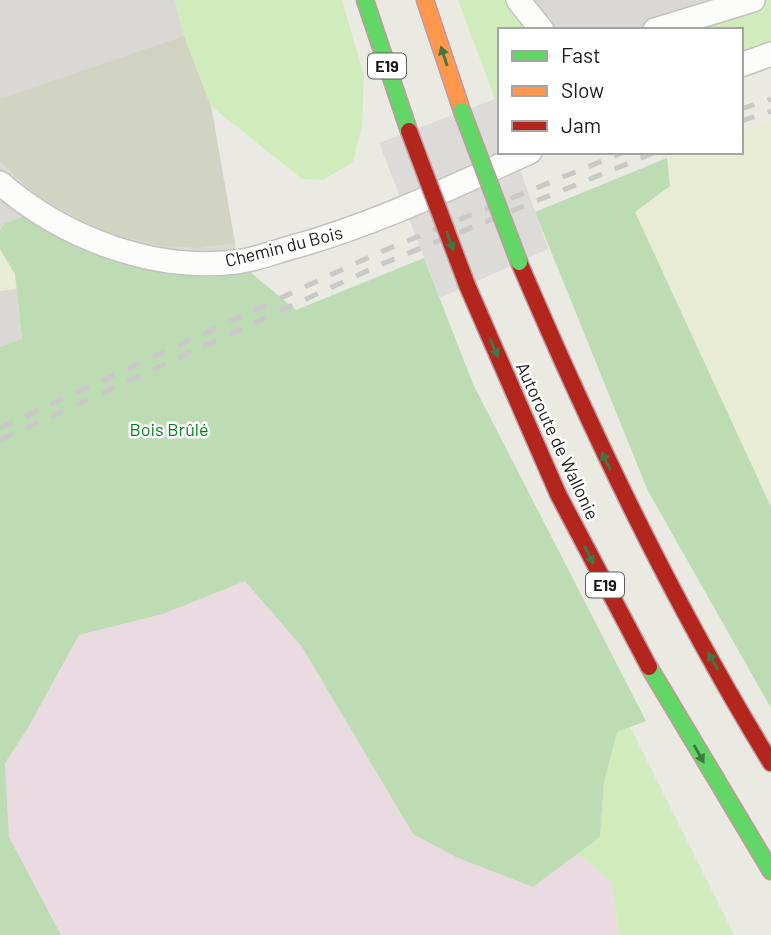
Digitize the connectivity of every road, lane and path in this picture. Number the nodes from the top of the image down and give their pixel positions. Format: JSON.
{"nodes":[{"id":1,"x":365,"y":0,"type":"edge"},
{"id":2,"x":425,"y":0,"type":"edge"},
{"id":3,"x":518,"y":0,"type":"edge"},
{"id":4,"x":753,"y":0,"type":"edge"},
{"id":5,"x":540,"y":28,"type":"edge"},
{"id":6,"x":662,"y":28,"type":"edge"},
{"id":7,"x":771,"y":54,"type":"edge"},
{"id":8,"x":743,"y":64,"type":"edge"},
{"id":9,"x":525,"y":154,"type":"edge"},
{"id":10,"x":0,"y":183,"type":"edge"},
{"id":11,"x":771,"y":763,"type":"edge"},
{"id":12,"x":771,"y":871,"type":"edge"}],
"edges":[{"from":1,"to":12,"type":"highway","name":"Autoroute de Wallonie","number":"E19","one_way":true,"bridge":true},
{"from":11,"to":2,"type":"highway","name":"Autoroute de Wallonie","one_way":true,"bridge":true},
{"from":3,"to":5,"type":"street"},
{"from":4,"to":6,"type":"street"},
{"from":7,"to":8,"type":"street"},
{"from":9,"to":10,"type":"street","name":"Chemin du Bois"}]}
